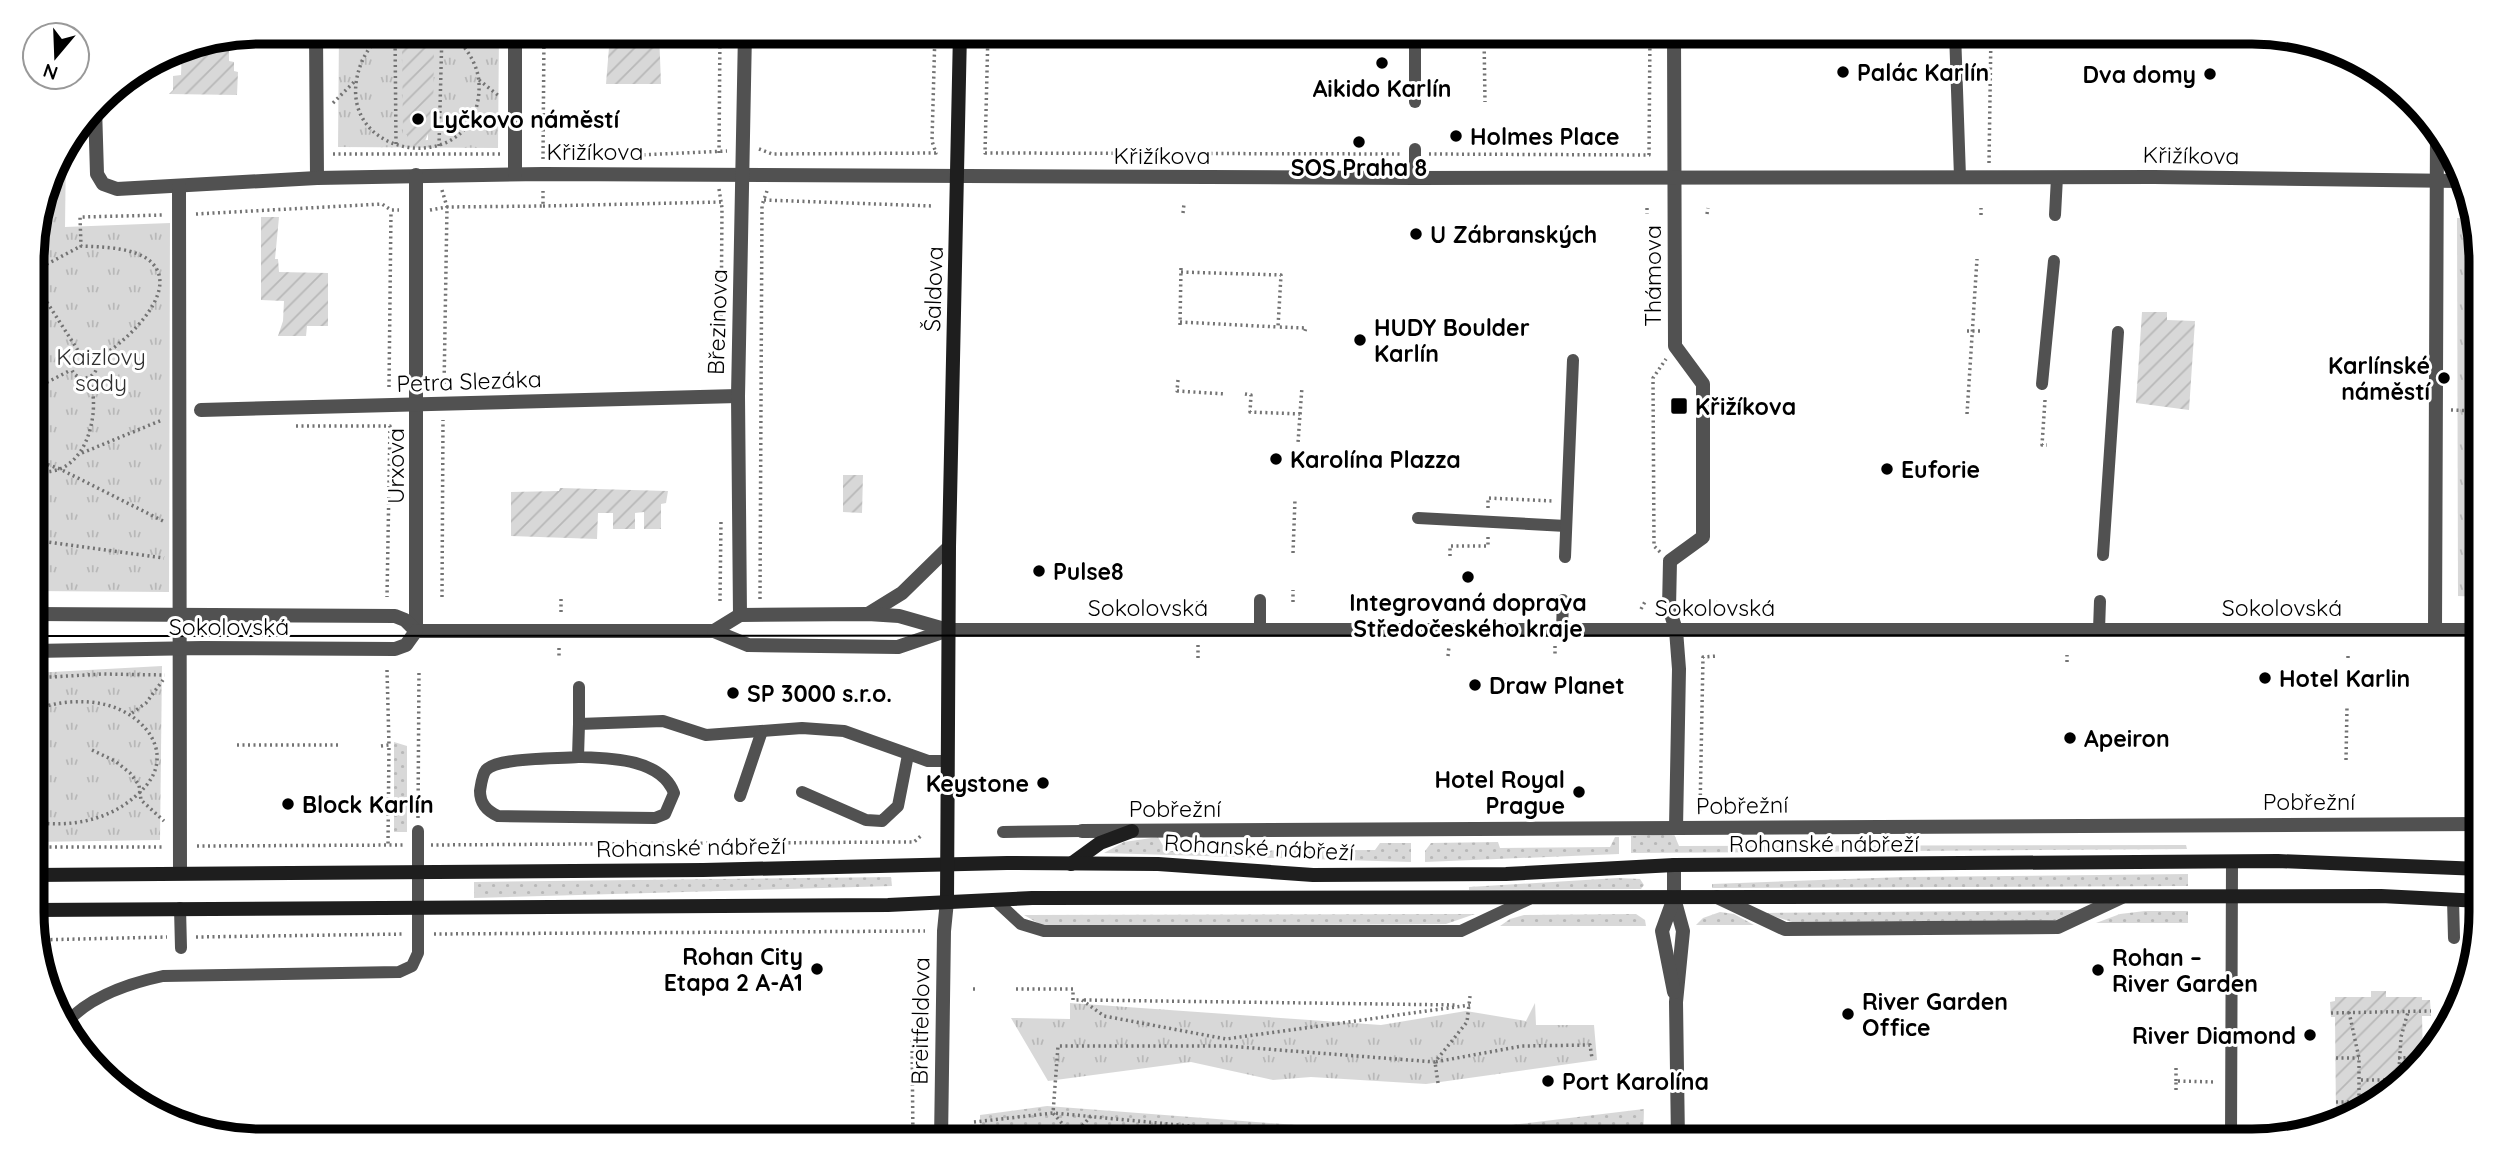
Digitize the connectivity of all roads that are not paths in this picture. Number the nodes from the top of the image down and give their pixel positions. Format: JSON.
{"nodes":[{"id":1,"x":316,"y":44,"type":"edge"},
{"id":2,"x":515,"y":44,"type":"edge"},
{"id":3,"x":745,"y":44,"type":"edge"},
{"id":4,"x":960,"y":44,"type":"edge"},
{"id":5,"x":1415,"y":44,"type":"edge"},
{"id":6,"x":1674,"y":44,"type":"edge"},
{"id":7,"x":1955,"y":44,"type":"edge"},
{"id":8,"x":1415,"y":102,"type":"dead end"},
{"id":9,"x":96,"y":120,"type":"edge"},
{"id":10,"x":2437,"y":148,"type":"edge"},
{"id":11,"x":1415,"y":152,"type":"road end"},
{"id":12,"x":515,"y":174,"type":"junction"},
{"id":13,"x":743,"y":175,"type":"junction"},
{"id":14,"x":416,"y":176,"type":"junction"},
{"id":15,"x":1674,"y":176,"type":"junction"},
{"id":16,"x":958,"y":177,"type":"junction"},
{"id":17,"x":1960,"y":177,"type":"junction"},
{"id":18,"x":2057,"y":177,"type":"junction"},
{"id":19,"x":317,"y":178,"type":"junction"},
{"id":20,"x":1415,"y":178,"type":"junction"},
{"id":21,"x":2437,"y":180,"type":"junction"},
{"id":22,"x":2454,"y":181,"type":"edge"},
{"id":23,"x":179,"y":186,"type":"junction"},
{"id":24,"x":2055,"y":215,"type":"dead end"},
{"id":25,"x":2054,"y":261,"type":"dead end"},
{"id":26,"x":2119,"y":332,"type":"dead end"},
{"id":27,"x":1573,"y":360,"type":"dead end"},
{"id":28,"x":2042,"y":380,"type":"road end"},
{"id":29,"x":737,"y":396,"type":"junction"},
{"id":30,"x":418,"y":406,"type":"junction"},
{"id":31,"x":201,"y":410,"type":"dead end"},
{"id":32,"x":1419,"y":518,"type":"dead end"},
{"id":33,"x":1566,"y":526,"type":"junction"},
{"id":34,"x":949,"y":547,"type":"junction"},
{"id":35,"x":2103,"y":555,"type":"dead end"},
{"id":36,"x":1565,"y":557,"type":"dead end"},
{"id":37,"x":1260,"y":600,"type":"dead end"},
{"id":38,"x":1563,"y":600,"type":"dead end"},
{"id":39,"x":2100,"y":601,"type":"dead end"},
{"id":40,"x":179,"y":613,"type":"junction"},
{"id":41,"x":44,"y":614,"type":"edge"},
{"id":42,"x":868,"y":614,"type":"junction"},
{"id":43,"x":740,"y":615,"type":"junction"},
{"id":44,"x":948,"y":630,"type":"junction"},
{"id":45,"x":1260,"y":630,"type":"junction"},
{"id":46,"x":1562,"y":630,"type":"junction"},
{"id":47,"x":1676,"y":630,"type":"junction"},
{"id":48,"x":2099,"y":630,"type":"junction"},
{"id":49,"x":2435,"y":630,"type":"junction"},
{"id":50,"x":2469,"y":630,"type":"edge"},
{"id":51,"x":416,"y":631,"type":"junction"},
{"id":52,"x":714,"y":631,"type":"junction"},
{"id":53,"x":179,"y":649,"type":"junction"},
{"id":54,"x":44,"y":651,"type":"edge"},
{"id":55,"x":579,"y":687,"type":"dead end"},
{"id":56,"x":579,"y":724,"type":"junction"},
{"id":57,"x":762,"y":731,"type":"junction"},
{"id":58,"x":908,"y":755,"type":"junction"},
{"id":59,"x":578,"y":758,"type":"junction"},
{"id":60,"x":947,"y":761,"type":"junction"},
{"id":61,"x":802,"y":792,"type":"dead end"},
{"id":62,"x":740,"y":796,"type":"dead end"},
{"id":63,"x":2469,"y":824,"type":"edge"},
{"id":64,"x":1676,"y":828,"type":"junction"},
{"id":65,"x":418,"y":831,"type":"road end"},
{"id":66,"x":1082,"y":831,"type":"joint"},
{"id":67,"x":1132,"y":831,"type":"junction"},
{"id":68,"x":1003,"y":832,"type":"dead end"},
{"id":69,"x":2232,"y":862,"type":"junction"},
{"id":70,"x":1071,"y":864,"type":"junction"},
{"id":71,"x":1674,"y":865,"type":"junction"},
{"id":72,"x":947,"y":866,"type":"junction"},
{"id":73,"x":2469,"y":868,"type":"edge"},
{"id":74,"x":418,"y":871,"type":"junction"},
{"id":75,"x":180,"y":873,"type":"junction"},
{"id":76,"x":44,"y":875,"type":"edge"},
{"id":77,"x":1717,"y":897,"type":"junction"},
{"id":78,"x":2122,"y":897,"type":"junction"},
{"id":79,"x":1674,"y":898,"type":"junction"},
{"id":80,"x":2233,"y":898,"type":"junction"},
{"id":81,"x":994,"y":899,"type":"junction"},
{"id":82,"x":1529,"y":899,"type":"junction"},
{"id":83,"x":2453,"y":899,"type":"junction"},
{"id":84,"x":2469,"y":900,"type":"edge"},
{"id":85,"x":947,"y":901,"type":"junction"},
{"id":86,"x":418,"y":906,"type":"junction"},
{"id":87,"x":180,"y":908,"type":"junction"},
{"id":88,"x":44,"y":910,"type":"edge"},
{"id":89,"x":2454,"y":938,"type":"dead end"},
{"id":90,"x":181,"y":942,"type":"road end"},
{"id":91,"x":68,"y":1012,"type":"edge"},
{"id":92,"x":76,"y":1012,"type":"junction"},
{"id":93,"x":71,"y":1017,"type":"edge"},
{"id":94,"x":941,"y":1129,"type":"edge"},
{"id":95,"x":1678,"y":1129,"type":"edge"},
{"id":96,"x":2231,"y":1129,"type":"edge"}],
"edges":[{"from":1,"to":19,"type":"street"},
{"from":2,"to":12,"type":"street"},
{"from":3,"to":13,"type":"street","name":"Březinova"},
{"from":4,"to":16,"type":"main road","name":"Šaldova"},
{"from":5,"to":8,"type":"lane"},
{"from":6,"to":15,"type":"street","name":"Thámova"},
{"from":7,"to":17,"type":"lane"},
{"from":9,"to":23,"type":"street","name":"Křižíkova"},
{"from":10,"to":21,"type":"street"},
{"from":11,"to":20,"type":"lane"},
{"from":12,"to":13,"type":"street","name":"Křižíkova"},
{"from":12,"to":14,"type":"street","name":"Křižíkova"},
{"from":13,"to":16,"type":"street","name":"Křižíkova"},
{"from":13,"to":29,"type":"street","name":"Březinova"},
{"from":14,"to":19,"type":"street","name":"Křižíkova"},
{"from":14,"to":30,"type":"street","name":"Urxova"},
{"from":15,"to":17,"type":"street","name":"Křižíkova"},
{"from":15,"to":20,"type":"street","name":"Křižíkova"},
{"from":15,"to":47,"type":"street","name":"Thámova"},
{"from":16,"to":20,"type":"street","name":"Křižíkova"},
{"from":16,"to":34,"type":"main road","name":"Šaldova"},
{"from":17,"to":18,"type":"street","name":"Křižíkova"},
{"from":18,"to":21,"type":"street","name":"Křižíkova"},
{"from":18,"to":24,"type":"lane"},
{"from":19,"to":23,"type":"street","name":"Křižíkova"},
{"from":21,"to":22,"type":"street","name":"Křižíkova"},
{"from":21,"to":49,"type":"street"},
{"from":23,"to":40,"type":"street"},
{"from":25,"to":28,"type":"lane"},
{"from":26,"to":35,"type":"lane"},
{"from":27,"to":33,"type":"lane"},
{"from":29,"to":30,"type":"street","name":"Petra Slezáka"},
{"from":29,"to":43,"type":"street","name":"Březinova"},
{"from":30,"to":31,"type":"street","name":"Petra Slezáka"},
{"from":30,"to":51,"type":"street","name":"Urxova"},
{"from":32,"to":33,"type":"lane"},
{"from":33,"to":36,"type":"lane"},
{"from":34,"to":42,"type":"street"},
{"from":34,"to":44,"type":"main road","name":"Šaldova"},
{"from":37,"to":45,"type":"lane"},
{"from":38,"to":46,"type":"lane"},
{"from":39,"to":48,"type":"lane"},
{"from":40,"to":41,"type":"street","name":"Sokolovská"},
{"from":40,"to":51,"type":"street","name":"Sokolovská"},
{"from":40,"to":53,"type":"street"},
{"from":42,"to":43,"type":"street","name":"Sokolovská"},
{"from":42,"to":44,"type":"street","name":"Sokolovská"},
{"from":43,"to":52,"type":"street"},
{"from":44,"to":45,"type":"street","name":"Sokolovská"},
{"from":44,"to":52,"type":"street","name":"Sokolovská"},
{"from":44,"to":60,"type":"main road","name":"Šaldova"},
{"from":45,"to":46,"type":"street","name":"Sokolovská"},
{"from":46,"to":47,"type":"street","name":"Sokolovská"},
{"from":47,"to":48,"type":"street","name":"Sokolovská"},
{"from":47,"to":64,"type":"street"},
{"from":48,"to":49,"type":"street","name":"Sokolovská"},
{"from":49,"to":50,"type":"street","name":"Sokolovská"},
{"from":51,"to":52,"type":"street","name":"Sokolovská"},
{"from":51,"to":53,"type":"street","name":"Sokolovská"},
{"from":53,"to":54,"type":"street","name":"Sokolovská"},
{"from":53,"to":75,"type":"street"},
{"from":55,"to":56,"type":"lane"},
{"from":56,"to":57,"type":"lane"},
{"from":56,"to":59,"type":"lane"},
{"from":57,"to":58,"type":"lane"},
{"from":57,"to":62,"type":"lane"},
{"from":58,"to":60,"type":"lane"},
{"from":58,"to":61,"type":"lane"},
{"from":59,"to":59,"type":"lane"},
{"from":60,"to":72,"type":"main road","name":"Šaldova"},
{"from":63,"to":64,"type":"street","name":"Pobřežní"},
{"from":64,"to":67,"type":"street","name":"Pobřežní"},
{"from":65,"to":74,"type":"lane"},
{"from":66,"to":67,"type":"street","name":"Pobřežní"},
{"from":66,"to":68,"type":"lane","name":"Pobřežní"},
{"from":67,"to":70,"type":"main road"},
{"from":69,"to":71,"type":"main road","name":"Rohanské nábřeží"},
{"from":69,"to":73,"type":"main road","name":"Rohanské nábřeží"},
{"from":69,"to":80,"type":"lane"},
{"from":70,"to":71,"type":"main road","name":"Rohanské nábřeží"},
{"from":70,"to":72,"type":"main road","name":"Rohanské nábřeží"},
{"from":71,"to":79,"type":"street"},
{"from":72,"to":74,"type":"main road","name":"Rohanské nábřeží"},
{"from":72,"to":85,"type":"main road","name":"Šaldova"},
{"from":74,"to":75,"type":"main road","name":"Rohanské nábřeží"},
{"from":74,"to":86,"type":"lane"},
{"from":75,"to":76,"type":"main road","name":"Rohanské nábřeží"},
{"from":77,"to":78,"type":"main road","name":"Rohanské nábřeží"},
{"from":77,"to":78,"type":"street","name":"Rohanské nábřeží"},
{"from":77,"to":79,"type":"main road","name":"Rohanské nábřeží"},
{"from":78,"to":80,"type":"main road","name":"Rohanské nábřeží"},
{"from":79,"to":82,"type":"main road","name":"Rohanské nábřeží"},
{"from":79,"to":95,"type":"street"},
{"from":80,"to":83,"type":"main road","name":"Rohanské nábřeží"},
{"from":80,"to":96,"type":"lane"},
{"from":81,"to":82,"type":"main road","name":"Rohanské nábřeží"},
{"from":81,"to":82,"type":"lane"},
{"from":81,"to":85,"type":"main road","name":"Rohanské nábřeží"},
{"from":83,"to":84,"type":"main road","name":"Rohanské nábřeží"},
{"from":83,"to":89,"type":"lane"},
{"from":85,"to":86,"type":"main road","name":"Rohanské nábřeží"},
{"from":85,"to":94,"type":"street","name":"Breitfeldova"},
{"from":86,"to":87,"type":"main road","name":"Rohanské nábřeží"},
{"from":86,"to":92,"type":"lane"},
{"from":87,"to":88,"type":"main road","name":"Rohanské nábřeží"},
{"from":87,"to":90,"type":"lane"},
{"from":91,"to":92,"type":"lane"},
{"from":92,"to":93,"type":"lane"}]}
